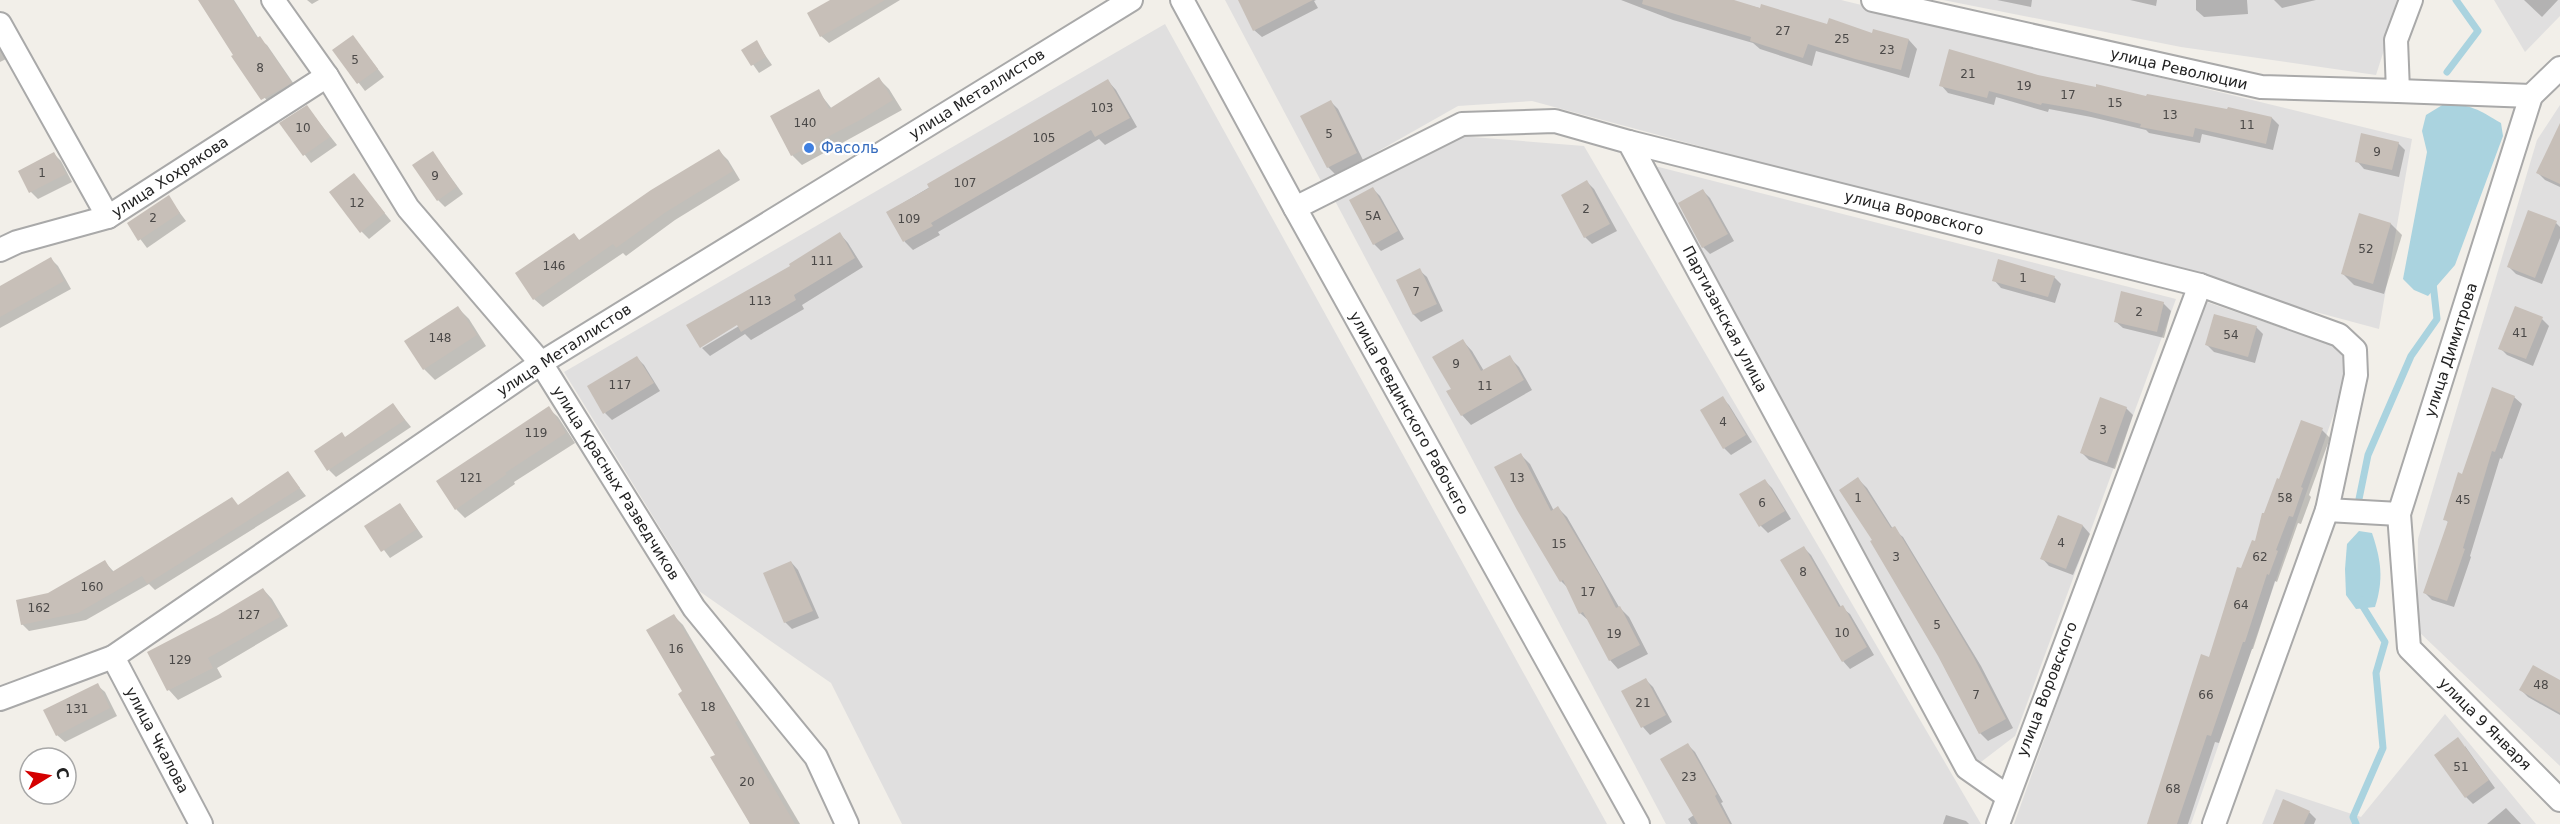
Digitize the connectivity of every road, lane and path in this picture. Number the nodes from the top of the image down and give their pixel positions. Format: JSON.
{"nodes":[{"id":1,"x":273,"y":0,"type":"edge"},
{"id":2,"x":1131,"y":0,"type":"edge"},
{"id":3,"x":1182,"y":0,"type":"edge"},
{"id":4,"x":1873,"y":0,"type":"edge"},
{"id":5,"x":2411,"y":0,"type":"edge"},
{"id":6,"x":0,"y":24,"type":"edge"},
{"id":7,"x":2560,"y":68,"type":"edge"},
{"id":8,"x":327,"y":76,"type":"junction"},
{"id":9,"x":2398,"y":91,"type":"junction"},
{"id":10,"x":2532,"y":96,"type":"junction"},
{"id":11,"x":1629,"y":142,"type":"junction"},
{"id":12,"x":1295,"y":208,"type":"junction"},
{"id":13,"x":108,"y":217,"type":"junction"},
{"id":14,"x":0,"y":250,"type":"edge"},
{"id":15,"x":2200,"y":285,"type":"junction"},
{"id":16,"x":541,"y":363,"type":"junction"},
{"id":17,"x":2328,"y":510,"type":"junction"},
{"id":18,"x":2399,"y":514,"type":"junction"},
{"id":19,"x":2409,"y":648,"type":"joint"},
{"id":20,"x":113,"y":657,"type":"junction"},
{"id":21,"x":0,"y":699,"type":"edge"},
{"id":22,"x":2007,"y":796,"type":"junction"},
{"id":23,"x":2560,"y":800,"type":"edge"},
{"id":24,"x":201,"y":824,"type":"edge"},
{"id":25,"x":847,"y":824,"type":"edge"},
{"id":26,"x":1638,"y":824,"type":"edge"},
{"id":27,"x":1998,"y":824,"type":"edge"},
{"id":28,"x":2214,"y":824,"type":"edge"}],
"edges":[{"from":1,"to":8,"type":"street","name":"улица Красных Разведчиков"},
{"from":2,"to":16,"type":"street","name":"улица Металлистов"},
{"from":3,"to":12,"type":"street","name":"улица Ревдинского Рабочего"},
{"from":4,"to":9,"type":"street","name":"улица Революции"},
{"from":5,"to":9,"type":"street"},
{"from":6,"to":13,"type":"street"},
{"from":7,"to":10,"type":"street","name":"улица Димитрова"},
{"from":8,"to":13,"type":"street","name":"улица Хохрякова"},
{"from":8,"to":16,"type":"street","name":"улица Красных Разведчиков"},
{"from":9,"to":10,"type":"street","name":"улица Революции"},
{"from":10,"to":18,"type":"street","name":"улица Димитрова"},
{"from":11,"to":12,"type":"street"},
{"from":11,"to":15,"type":"street","name":"улица Воровского"},
{"from":11,"to":22,"type":"street","name":"Партизанская улица"},
{"from":12,"to":26,"type":"street","name":"улица Ревдинского Рабочего"},
{"from":13,"to":14,"type":"street","name":"улица Хохрякова"},
{"from":15,"to":17,"type":"street","name":"улица Воровского"},
{"from":15,"to":22,"type":"street","name":"улица Воровского"},
{"from":16,"to":20,"type":"street","name":"улица Металлистов"},
{"from":16,"to":25,"type":"street","name":"улица Красных Разведчиков"},
{"from":17,"to":18,"type":"street"},
{"from":17,"to":28,"type":"street"},
{"from":18,"to":19,"type":"street","name":"улица Димитрова"},
{"from":19,"to":23,"type":"street","name":"улица 9 Января"},
{"from":20,"to":21,"type":"street","name":"улица Металлистов"},
{"from":20,"to":24,"type":"street","name":"улица Чкалова"},
{"from":22,"to":27,"type":"street","name":"улица Воровского"}]}
